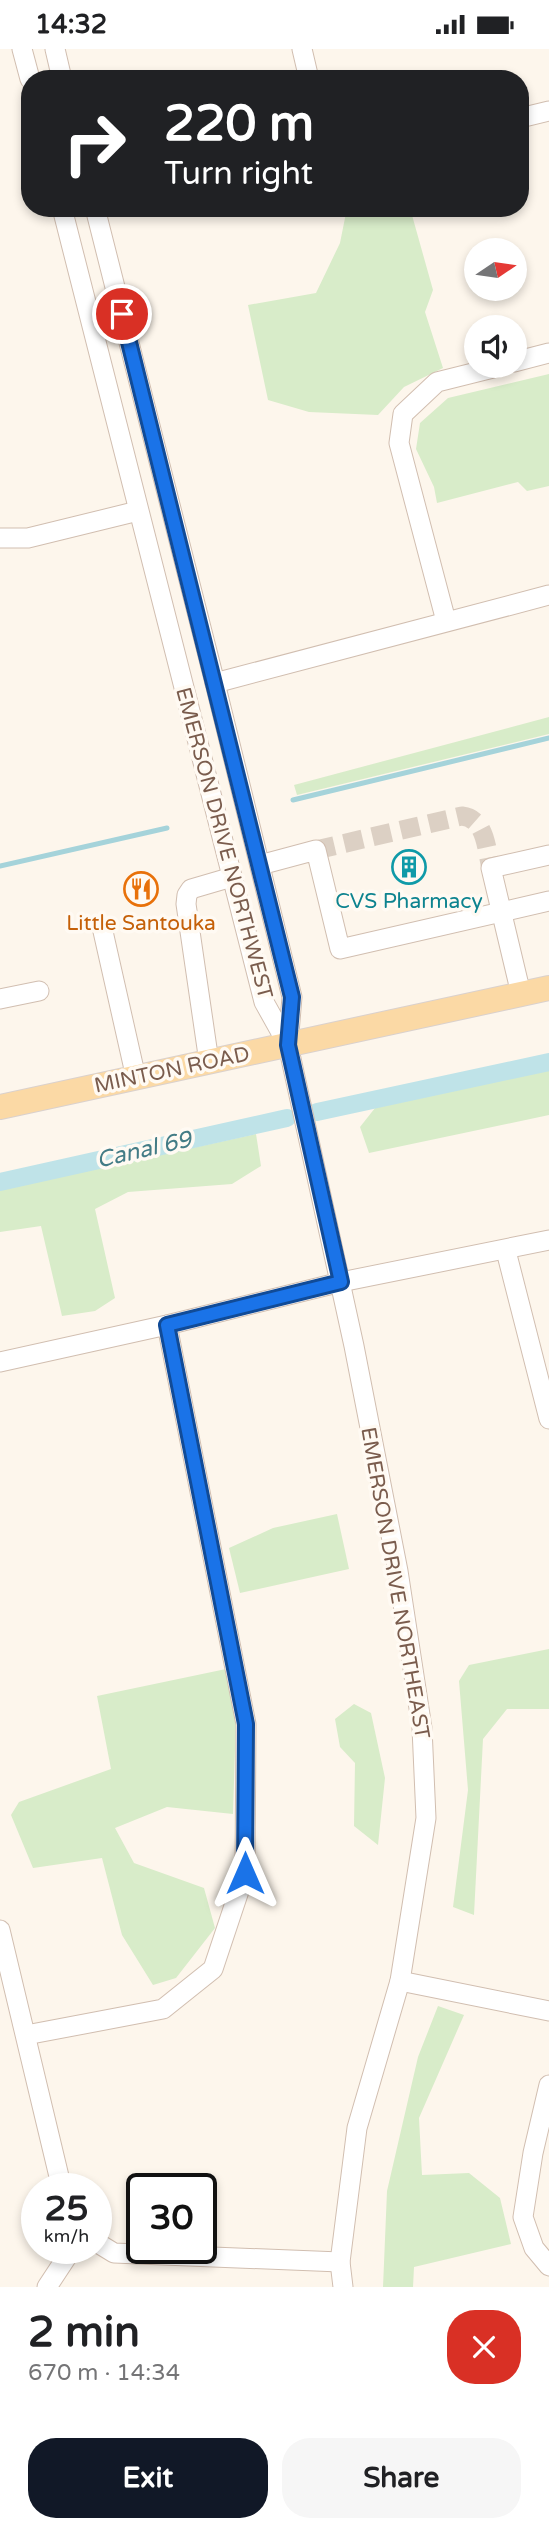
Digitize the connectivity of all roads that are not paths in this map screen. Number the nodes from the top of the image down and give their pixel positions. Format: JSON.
{"nodes":[{"id":1,"x":22,"y":49,"type":"edge"},
{"id":2,"x":55,"y":49,"type":"edge"},
{"id":3,"x":302,"y":49,"type":"edge"},
{"id":4,"x":28,"y":70,"type":"edge"},
{"id":5,"x":60,"y":70,"type":"edge"},
{"id":6,"x":307,"y":70,"type":"edge"},
{"id":7,"x":549,"y":111,"type":"edge"},
{"id":8,"x":529,"y":116,"type":"edge"},
{"id":9,"x":64,"y":217,"type":"edge"},
{"id":10,"x":97,"y":217,"type":"edge"},
{"id":11,"x":549,"y":353,"type":"edge"},
{"id":12,"x":527,"y":359,"type":"edge"},
{"id":13,"x":464,"y":375,"type":"edge"},
{"id":14,"x":138,"y":511,"type":"junction"},
{"id":15,"x":0,"y":538,"type":"edge"},
{"id":16,"x":549,"y":595,"type":"edge"},
{"id":17,"x":446,"y":621,"type":"junction"},
{"id":18,"x":215,"y":683,"type":"junction"},
{"id":19,"x":549,"y":855,"type":"edge"},
{"id":20,"x":260,"y":865,"type":"junction"},
{"id":21,"x":232,"y":877,"type":"junction"},
{"id":22,"x":549,"y":901,"type":"edge"},
{"id":23,"x":502,"y":912,"type":"junction"},
{"id":24,"x":102,"y":927,"type":"dead end"},
{"id":25,"x":549,"y":988,"type":"edge"},
{"id":26,"x":39,"y":991,"type":"dead end"},
{"id":27,"x":522,"y":994,"type":"junction"},
{"id":28,"x":0,"y":999,"type":"edge"},
{"id":29,"x":288,"y":1045,"type":"junction"},
{"id":30,"x":209,"y":1062,"type":"junction"},
{"id":31,"x":136,"y":1078,"type":"junction"},
{"id":32,"x":0,"y":1107,"type":"edge"},
{"id":33,"x":549,"y":1241,"type":"edge"},
{"id":34,"x":506,"y":1251,"type":"junction"},
{"id":35,"x":341,"y":1282,"type":"junction"},
{"id":36,"x":167,"y":1325,"type":"junction"},
{"id":37,"x":0,"y":1361,"type":"edge"},
{"id":38,"x":549,"y":1419,"type":"edge"},
{"id":39,"x":0,"y":1930,"type":"edge"},
{"id":40,"x":400,"y":1981,"type":"junction"},
{"id":41,"x":549,"y":2011,"type":"edge"},
{"id":42,"x":26,"y":2035,"type":"junction"},
{"id":43,"x":549,"y":2085,"type":"edge"},
{"id":44,"x":58,"y":2173,"type":"edge"},
{"id":45,"x":112,"y":2252,"type":"edge"},
{"id":46,"x":340,"y":2262,"type":"junction"},
{"id":47,"x":62,"y":2264,"type":"edge"},
{"id":48,"x":549,"y":2266,"type":"edge"},
{"id":49,"x":47,"y":2287,"type":"edge"},
{"id":50,"x":343,"y":2287,"type":"edge"}],
"edges":[{"from":1,"to":4,"type":"street"},
{"from":2,"to":5,"type":"street"},
{"from":3,"to":6,"type":"street"},
{"from":7,"to":8,"type":"street"},
{"from":9,"to":14,"type":"street","name":"EMERSON DRIVE NORTHWEST"},
{"from":10,"to":18,"type":"street","name":"EMERSON DRIVE NORTHWEST"},
{"from":11,"to":12,"type":"street"},
{"from":13,"to":17,"type":"street"},
{"from":14,"to":15,"type":"street"},
{"from":14,"to":21,"type":"street","name":"EMERSON DRIVE NORTHWEST"},
{"from":16,"to":17,"type":"street"},
{"from":17,"to":18,"type":"street"},
{"from":18,"to":20,"type":"street","name":"EMERSON DRIVE NORTHWEST"},
{"from":19,"to":23,"type":"street"},
{"from":20,"to":23,"type":"street"},
{"from":20,"to":29,"type":"street","name":"EMERSON DRIVE NORTHWEST"},
{"from":21,"to":29,"type":"street","name":"EMERSON DRIVE NORTHWEST"},
{"from":21,"to":30,"type":"street"},
{"from":22,"to":23,"type":"street"},
{"from":23,"to":27,"type":"street"},
{"from":24,"to":31,"type":"street"},
{"from":25,"to":27,"type":"main road","name":"MINTON ROAD"},
{"from":26,"to":28,"type":"street"},
{"from":27,"to":29,"type":"main road","name":"MINTON ROAD"},
{"from":29,"to":30,"type":"main road","name":"MINTON ROAD"},
{"from":29,"to":35,"type":"street","name":"EMERSON DRIVE NORTHEAST"},
{"from":30,"to":31,"type":"main road","name":"MINTON ROAD"},
{"from":31,"to":32,"type":"main road","name":"MINTON ROAD"},
{"from":33,"to":34,"type":"street"},
{"from":34,"to":35,"type":"street"},
{"from":34,"to":38,"type":"street"},
{"from":35,"to":36,"type":"street"},
{"from":35,"to":40,"type":"street","name":"EMERSON DRIVE NORTHEAST"},
{"from":36,"to":37,"type":"street"},
{"from":36,"to":42,"type":"street"},
{"from":39,"to":42,"type":"street"},
{"from":40,"to":41,"type":"street"},
{"from":40,"to":46,"type":"street","name":"EMERSON DRIVE NORTHEAST"},
{"from":42,"to":44,"type":"street"},
{"from":43,"to":48,"type":"street"},
{"from":45,"to":46,"type":"street"},
{"from":46,"to":50,"type":"street","name":"EMERSON DRIVE NORTHEAST"},
{"from":47,"to":49,"type":"street"}]}
